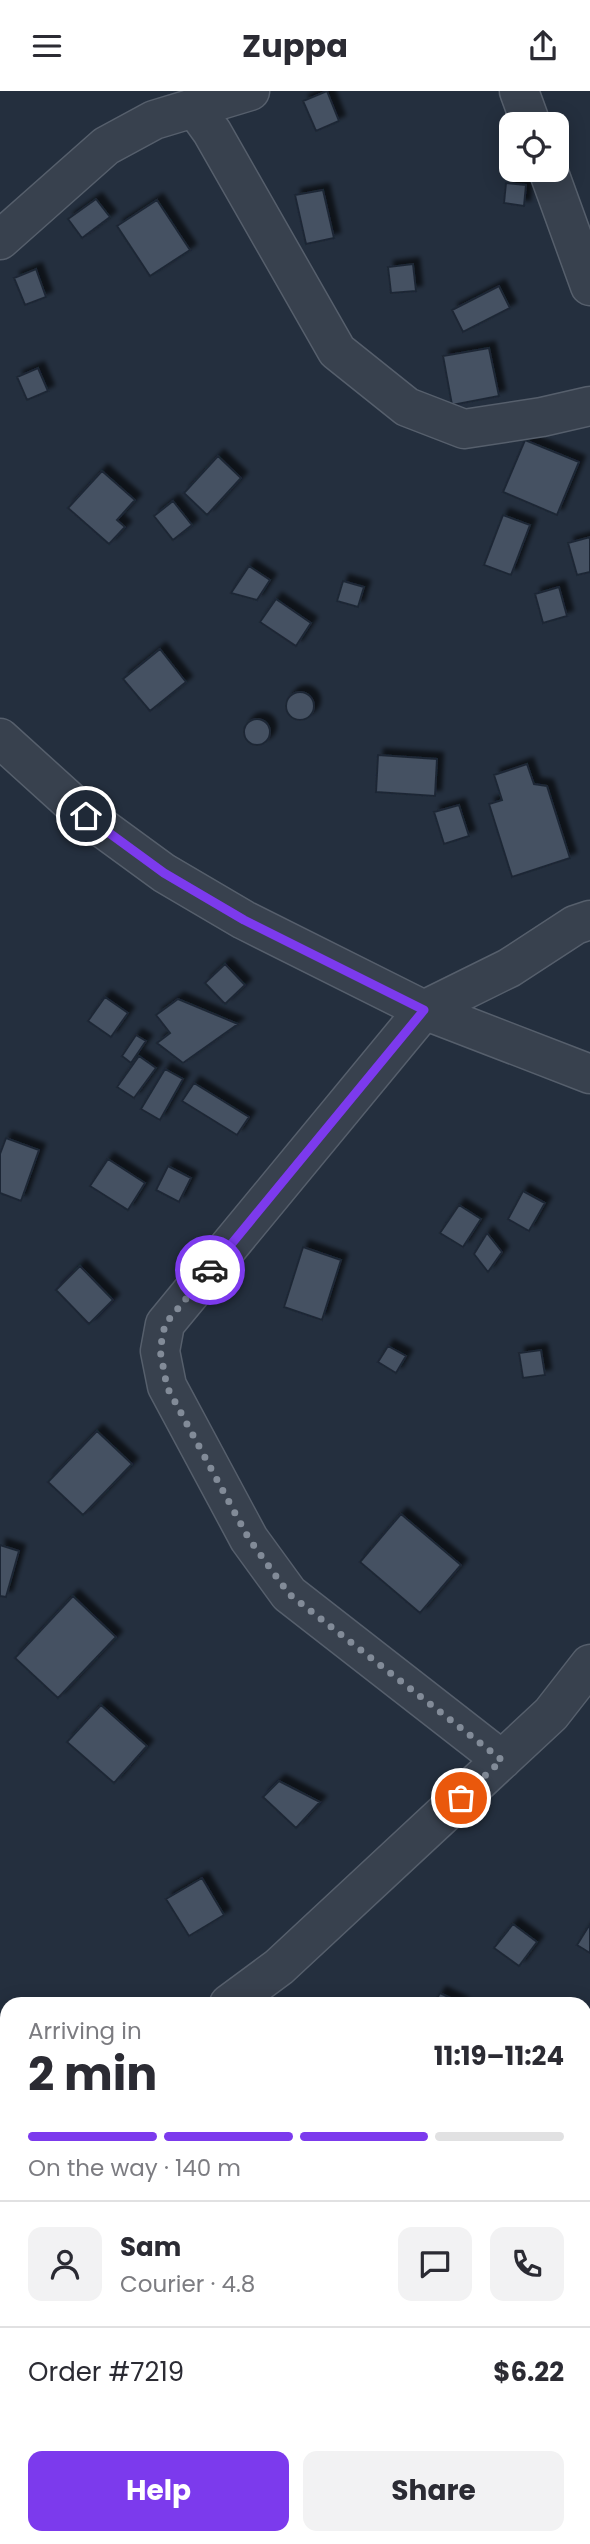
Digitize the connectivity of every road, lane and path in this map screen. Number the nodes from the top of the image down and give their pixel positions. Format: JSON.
{"nodes":[{"id":1,"x":250,"y":91,"type":"edge"},
{"id":2,"x":519,"y":91,"type":"edge"},
{"id":3,"x":194,"y":107,"type":"junction"},
{"id":4,"x":527,"y":112,"type":"edge"},
{"id":5,"x":552,"y":182,"type":"edge"},
{"id":6,"x":0,"y":240,"type":"edge"},
{"id":7,"x":590,"y":286,"type":"edge"},
{"id":8,"x":590,"y":406,"type":"edge"},
{"id":9,"x":0,"y":738,"type":"edge"},
{"id":10,"x":590,"y":920,"type":"edge"},
{"id":11,"x":424,"y":1010,"type":"junction"},
{"id":12,"x":590,"y":1073,"type":"edge"},
{"id":13,"x":590,"y":1664,"type":"edge"},
{"id":14,"x":502,"y":1760,"type":"junction"},
{"id":15,"x":238,"y":1997,"type":"edge"}],
"edges":[{"from":1,"to":3,"type":"street"},
{"from":2,"to":4,"type":"street"},
{"from":3,"to":6,"type":"street"},
{"from":3,"to":8,"type":"street"},
{"from":5,"to":7,"type":"street"},
{"from":9,"to":11,"type":"street"},
{"from":10,"to":11,"type":"street"},
{"from":11,"to":12,"type":"street"},
{"from":11,"to":14,"type":"street"},
{"from":13,"to":14,"type":"street"},
{"from":14,"to":15,"type":"street"}]}
